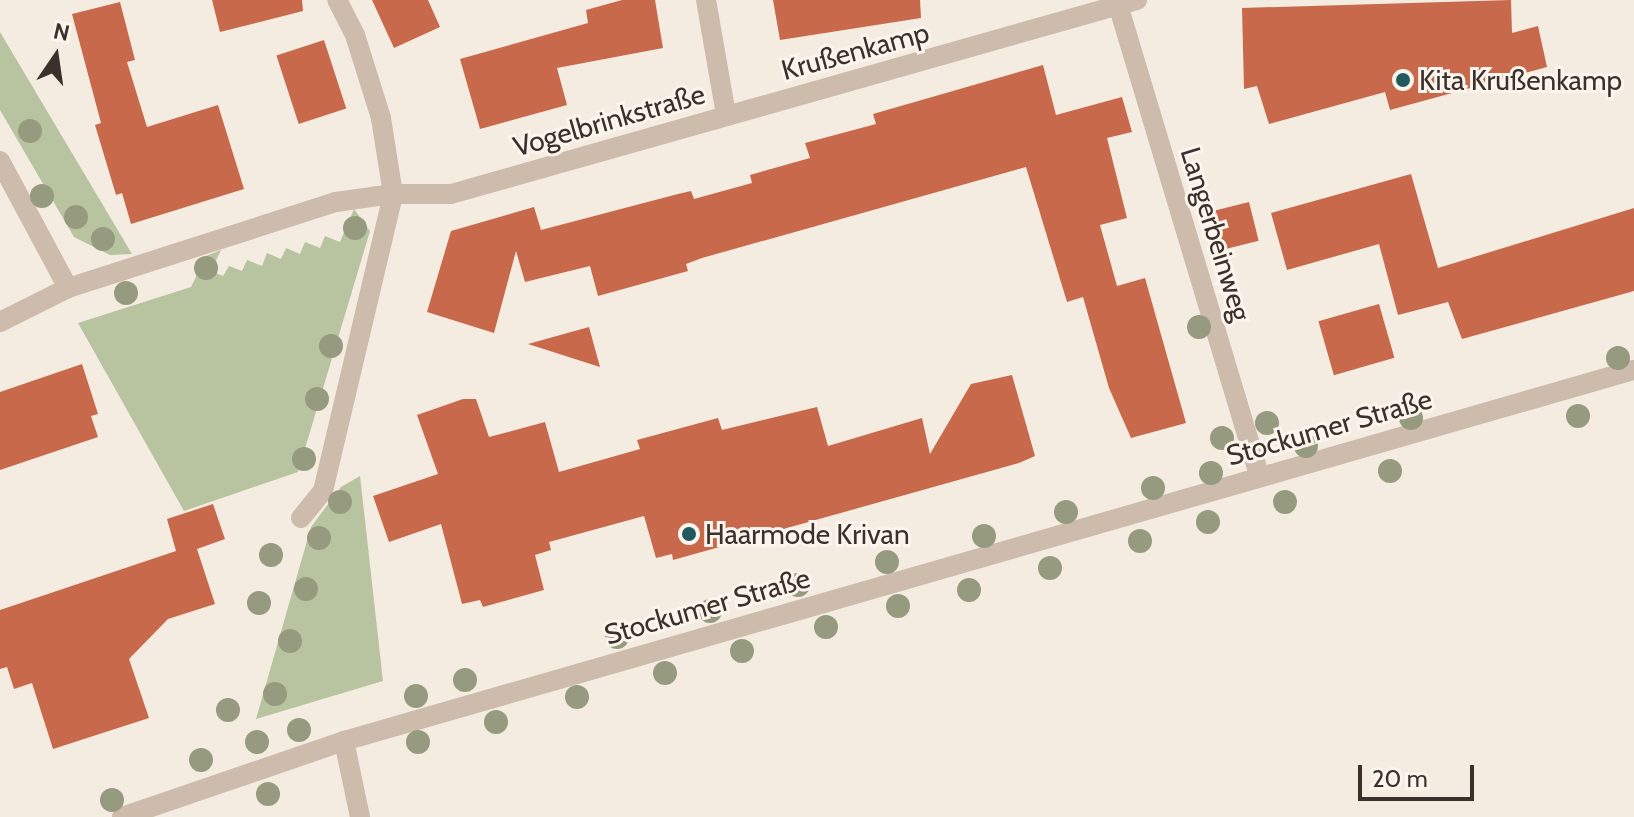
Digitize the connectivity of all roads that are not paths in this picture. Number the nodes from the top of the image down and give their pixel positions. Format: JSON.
{"nodes":[{"id":1,"x":337,"y":0,"type":"edge"},
{"id":2,"x":706,"y":0,"type":"edge"},
{"id":3,"x":1128,"y":4,"type":"edge"},
{"id":4,"x":726,"y":115,"type":"junction"},
{"id":5,"x":0,"y":161,"type":"edge"},
{"id":6,"x":393,"y":194,"type":"junction"},
{"id":7,"x":68,"y":288,"type":"junction"},
{"id":8,"x":0,"y":322,"type":"edge"},
{"id":9,"x":1634,"y":370,"type":"edge"},
{"id":10,"x":1259,"y":475,"type":"junction"},
{"id":11,"x":301,"y":518,"type":"dead end"},
{"id":12,"x":344,"y":741,"type":"junction"},
{"id":13,"x":122,"y":817,"type":"edge"},
{"id":14,"x":360,"y":817,"type":"edge"}],
"edges":[{"from":1,"to":6,"type":"street"},
{"from":2,"to":4,"type":"street","name":"Vogelbrinkstraße"},
{"from":3,"to":4,"type":"street","name":"Krußenkamp"},
{"from":3,"to":10,"type":"street","name":"Langerbeinweg"},
{"from":4,"to":6,"type":"street","name":"Vogelbrinkstraße"},
{"from":5,"to":7,"type":"street"},
{"from":6,"to":7,"type":"street","name":"Vogelbrinkstraße"},
{"from":6,"to":11,"type":"street"},
{"from":7,"to":8,"type":"street","name":"Vogelbrinkstraße"},
{"from":9,"to":10,"type":"street","name":"Stockumer Straße"},
{"from":10,"to":12,"type":"street","name":"Stockumer Straße"},
{"from":12,"to":13,"type":"street","name":"Stockumer Straße"},
{"from":12,"to":14,"type":"street"}]}
